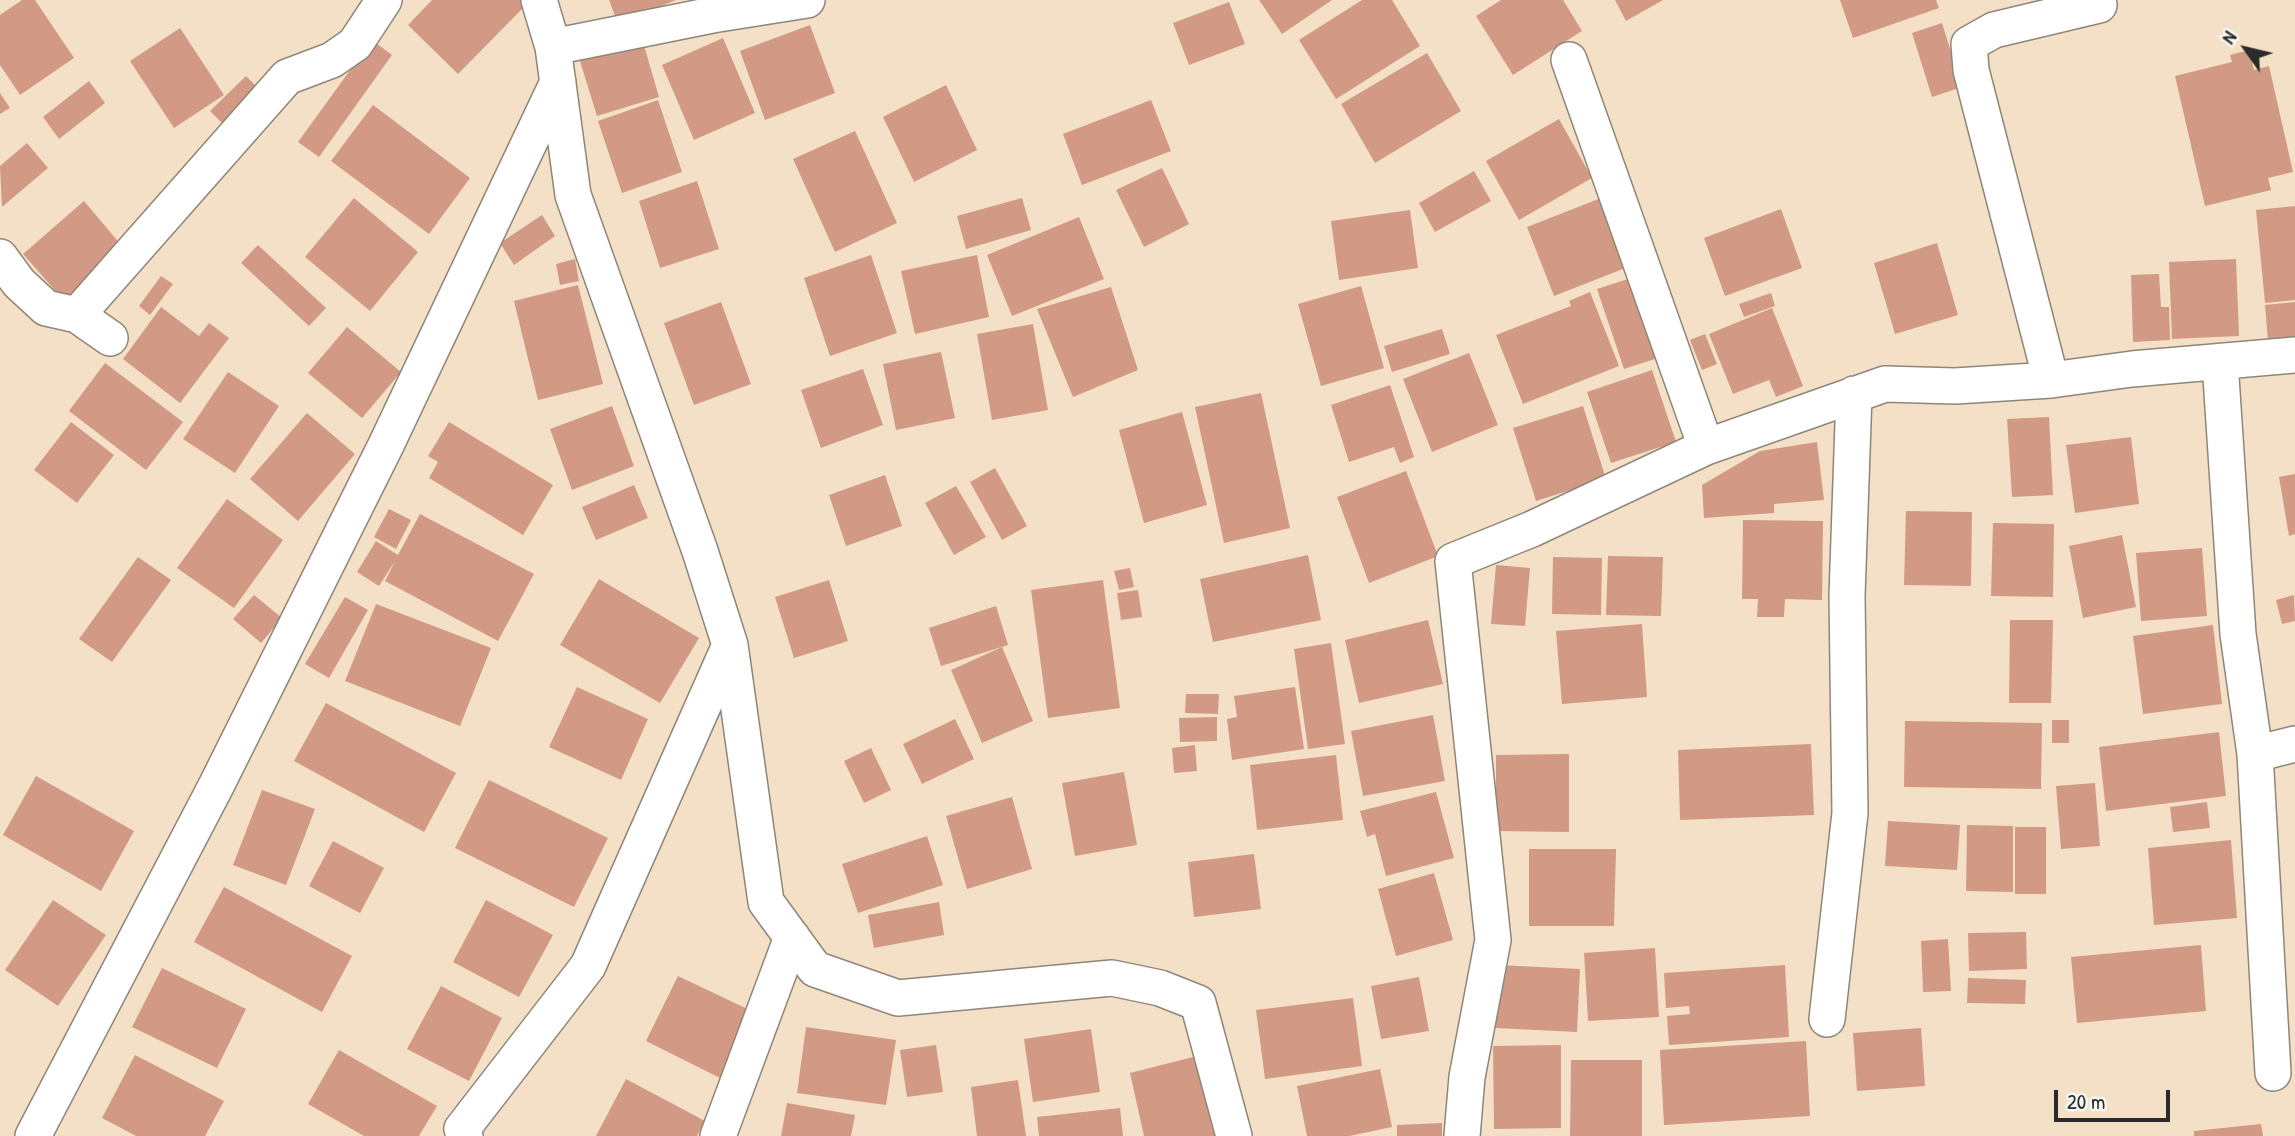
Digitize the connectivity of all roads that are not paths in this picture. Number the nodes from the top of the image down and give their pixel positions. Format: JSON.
{"nodes":[{"id":1,"x":384,"y":0,"type":"edge"},
{"id":2,"x":539,"y":0,"type":"edge"},
{"id":3,"x":807,"y":0,"type":"edge"},
{"id":4,"x":2099,"y":5,"type":"dead end"},
{"id":5,"x":553,"y":47,"type":"junction"},
{"id":6,"x":1569,"y":60,"type":"dead end"},
{"id":7,"x":558,"y":82,"type":"junction"},
{"id":8,"x":0,"y":257,"type":"edge"},
{"id":9,"x":77,"y":315,"type":"junction"},
{"id":10,"x":110,"y":338,"type":"dead end"},
{"id":11,"x":2295,"y":355,"type":"edge"},
{"id":12,"x":2220,"y":362,"type":"junction"},
{"id":13,"x":2051,"y":380,"type":"junction"},
{"id":14,"x":1854,"y":394,"type":"junction"},
{"id":15,"x":1706,"y":447,"type":"junction"},
{"id":16,"x":730,"y":645,"type":"junction"},
{"id":17,"x":2295,"y":744,"type":"edge"},
{"id":18,"x":2255,"y":754,"type":"junction"},
{"id":19,"x":792,"y":937,"type":"junction"},
{"id":20,"x":1827,"y":1019,"type":"dead end"},
{"id":21,"x":2273,"y":1073,"type":"dead end"},
{"id":22,"x":33,"y":1136,"type":"edge"},
{"id":23,"x":465,"y":1136,"type":"edge"},
{"id":24,"x":718,"y":1136,"type":"edge"},
{"id":25,"x":1234,"y":1136,"type":"edge"},
{"id":26,"x":1462,"y":1136,"type":"edge"}],
"edges":[{"from":1,"to":9,"type":"street"},
{"from":2,"to":5,"type":"street"},
{"from":3,"to":5,"type":"street"},
{"from":4,"to":13,"type":"street"},
{"from":5,"to":7,"type":"street"},
{"from":6,"to":15,"type":"street"},
{"from":7,"to":16,"type":"street"},
{"from":7,"to":22,"type":"street"},
{"from":8,"to":9,"type":"street"},
{"from":9,"to":10,"type":"street"},
{"from":11,"to":12,"type":"street"},
{"from":12,"to":13,"type":"street"},
{"from":12,"to":18,"type":"street"},
{"from":13,"to":14,"type":"street"},
{"from":14,"to":15,"type":"street"},
{"from":14,"to":20,"type":"street"},
{"from":15,"to":26,"type":"street"},
{"from":16,"to":19,"type":"street"},
{"from":16,"to":23,"type":"street"},
{"from":17,"to":18,"type":"street"},
{"from":18,"to":21,"type":"street"},
{"from":19,"to":24,"type":"street"},
{"from":19,"to":25,"type":"street"}]}
